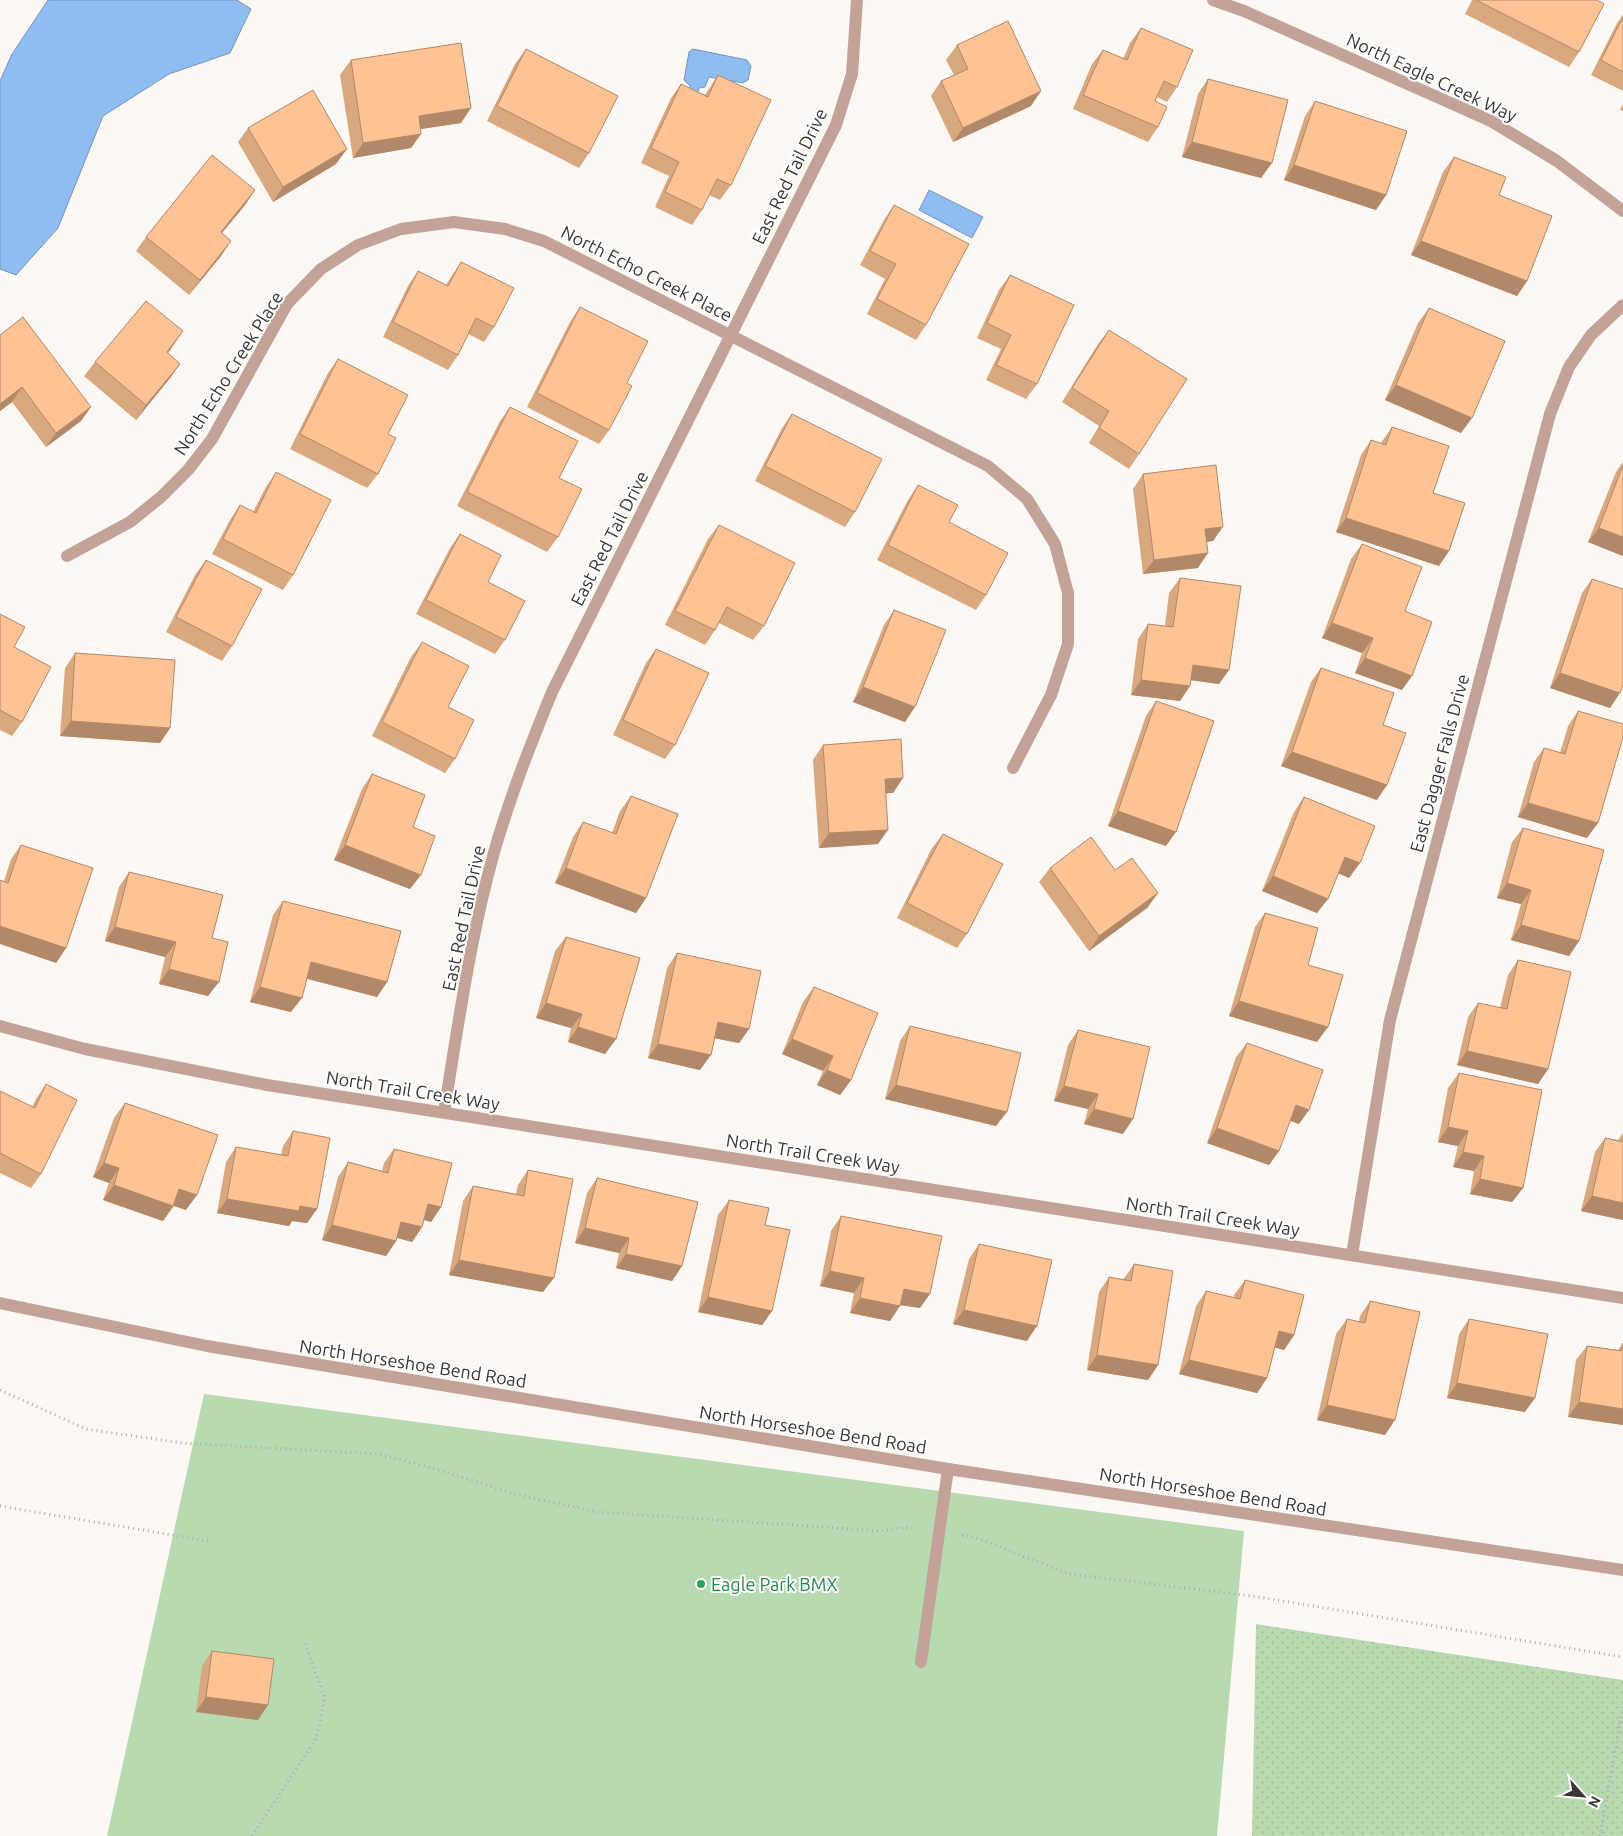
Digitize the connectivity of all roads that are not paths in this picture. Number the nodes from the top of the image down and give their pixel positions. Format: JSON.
{"nodes":[{"id":1,"x":857,"y":0,"type":"edge"},
{"id":2,"x":1213,"y":0,"type":"edge"},
{"id":3,"x":1623,"y":211,"type":"edge"},
{"id":4,"x":1623,"y":305,"type":"edge"},
{"id":5,"x":730,"y":334,"type":"junction"},
{"id":6,"x":67,"y":556,"type":"dead end"},
{"id":7,"x":1014,"y":768,"type":"dead end"},
{"id":8,"x":0,"y":1026,"type":"edge"},
{"id":9,"x":444,"y":1112,"type":"junction"},
{"id":10,"x":1352,"y":1256,"type":"junction"},
{"id":11,"x":1623,"y":1298,"type":"edge"},
{"id":12,"x":0,"y":1303,"type":"edge"},
{"id":13,"x":948,"y":1469,"type":"junction"},
{"id":14,"x":1623,"y":1570,"type":"edge"},
{"id":15,"x":921,"y":1662,"type":"dead end"}],
"edges":[{"from":1,"to":5,"type":"street","name":"East Red Tail Drive"},
{"from":2,"to":3,"type":"street","name":"North Eagle Creek Way"},
{"from":4,"to":10,"type":"street","name":"East Dagger Falls Drive"},
{"from":5,"to":6,"type":"street","name":"North Echo Creek Place"},
{"from":5,"to":7,"type":"street","name":"North Echo Creek Place"},
{"from":5,"to":9,"type":"street","name":"East Red Tail Drive"},
{"from":8,"to":9,"type":"street","name":"North Trail Creek Way"},
{"from":9,"to":10,"type":"street","name":"North Trail Creek Way"},
{"from":10,"to":11,"type":"street","name":"North Trail Creek Way"},
{"from":12,"to":13,"type":"street","name":"North Horseshoe Bend Road"},
{"from":13,"to":14,"type":"street","name":"North Horseshoe Bend Road"},
{"from":13,"to":15,"type":"street"}]}
